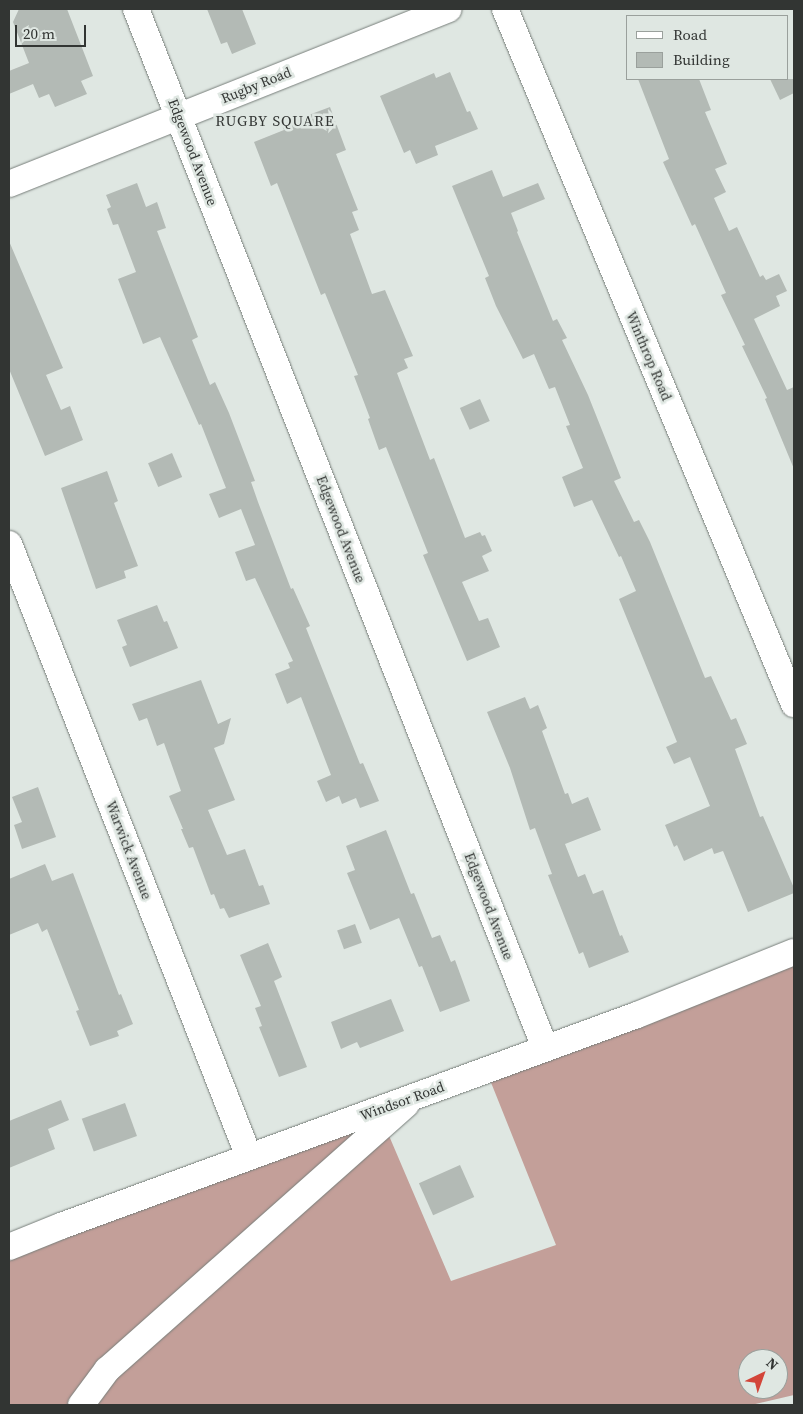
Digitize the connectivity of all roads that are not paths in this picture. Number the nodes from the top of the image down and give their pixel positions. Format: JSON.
{"nodes":[{"id":1,"x":136,"y":9,"type":"edge"},
{"id":2,"x":448,"y":9,"type":"edge"},
{"id":3,"x":505,"y":9,"type":"edge"},
{"id":4,"x":179,"y":116,"type":"junction"},
{"id":5,"x":9,"y":184,"type":"edge"},
{"id":6,"x":9,"y":544,"type":"edge"},
{"id":7,"x":794,"y":704,"type":"edge"},
{"id":8,"x":794,"y":952,"type":"edge"},
{"id":9,"x":545,"y":1048,"type":"junction"},
{"id":10,"x":417,"y":1095,"type":"junction"},
{"id":11,"x":248,"y":1157,"type":"junction"},
{"id":12,"x":9,"y":1248,"type":"edge"},
{"id":13,"x":81,"y":1405,"type":"edge"}],
"edges":[{"from":1,"to":4,"type":"street","name":"Edgewood Avenue"},
{"from":2,"to":4,"type":"street","name":"Rugby Road"},
{"from":3,"to":7,"type":"street","name":"Winthrop Road"},
{"from":4,"to":5,"type":"street","name":"Rugby Road"},
{"from":4,"to":9,"type":"street","name":"Edgewood Avenue"},
{"from":6,"to":11,"type":"street","name":"Warwick Avenue"},
{"from":8,"to":9,"type":"street","name":"Windsor Road"},
{"from":9,"to":10,"type":"street","name":"Windsor Road"},
{"from":10,"to":11,"type":"street","name":"Windsor Road"},
{"from":10,"to":13,"type":"street"},
{"from":11,"to":12,"type":"street","name":"Windsor Road"}]}
